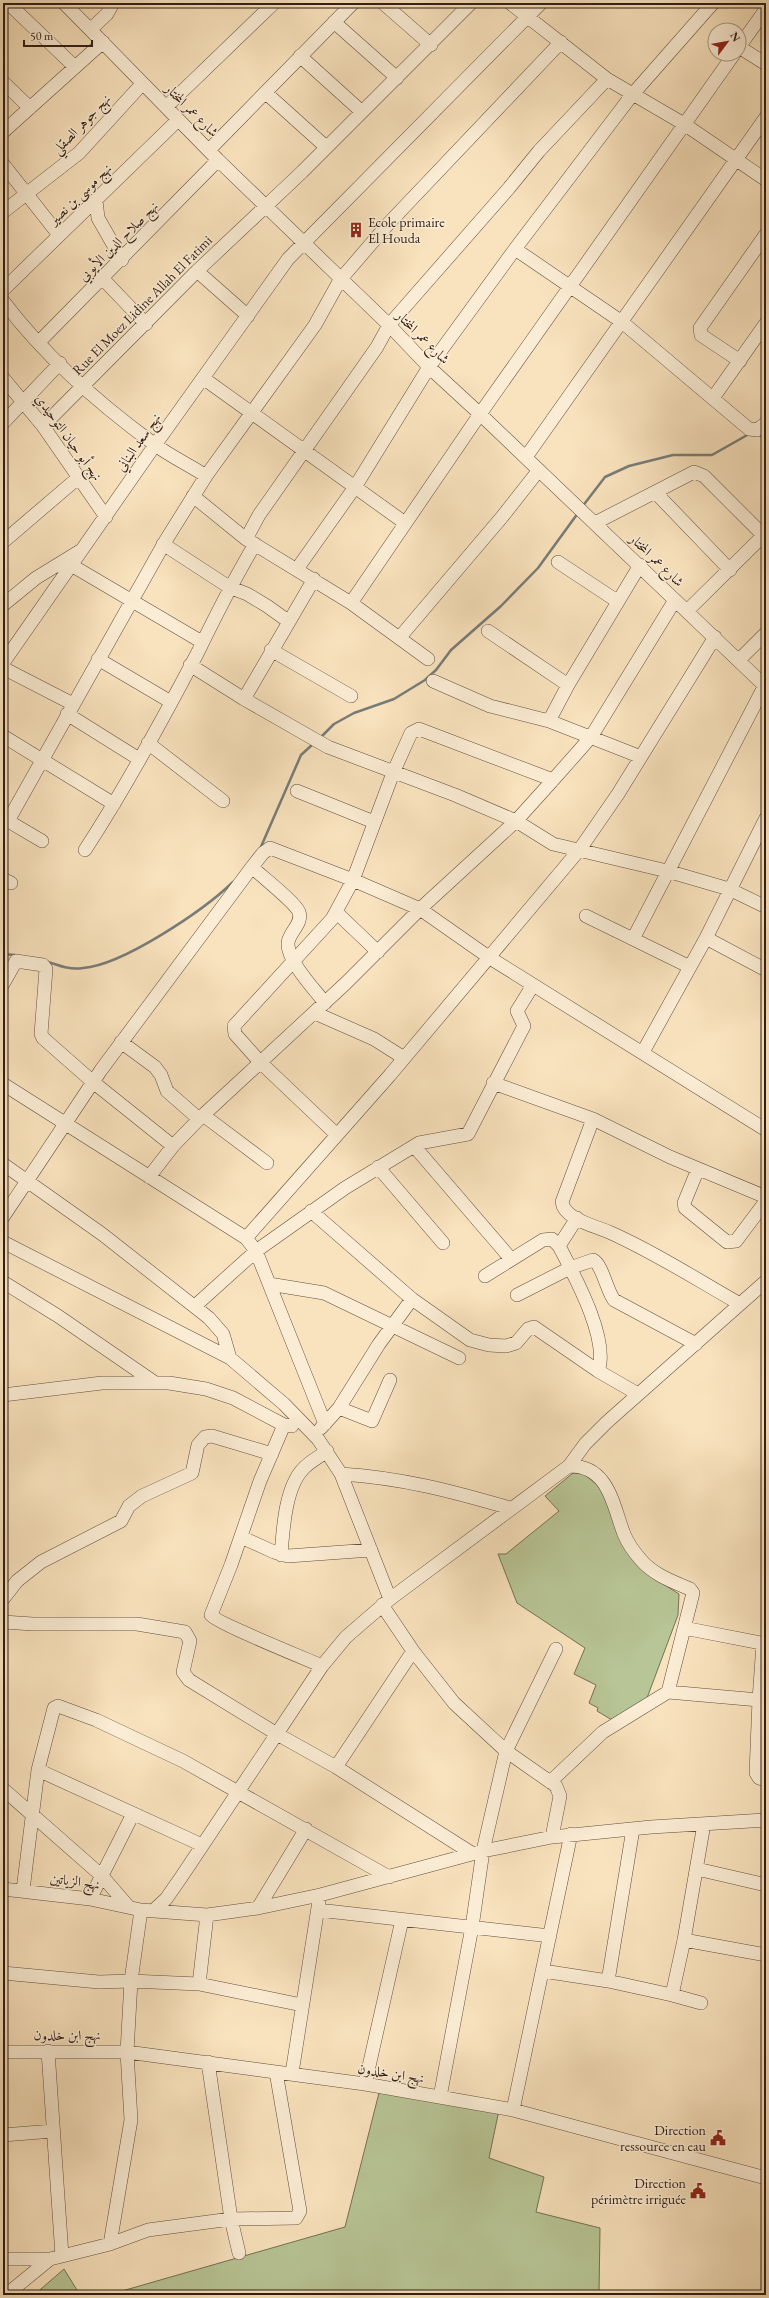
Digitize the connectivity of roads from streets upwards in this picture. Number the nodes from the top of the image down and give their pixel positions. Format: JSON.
{"nodes":[{"id":1,"x":7,"y":3,"type":"edge"},
{"id":2,"x":64,"y":3,"type":"edge"},
{"id":3,"x":113,"y":3,"type":"edge"},
{"id":4,"x":274,"y":3,"type":"edge"},
{"id":5,"x":353,"y":3,"type":"edge"},
{"id":6,"x":383,"y":3,"type":"edge"},
{"id":7,"x":471,"y":3,"type":"edge"},
{"id":8,"x":510,"y":3,"type":"edge"},
{"id":9,"x":540,"y":3,"type":"edge"},
{"id":10,"x":3,"y":4,"type":"edge"},
{"id":11,"x":710,"y":4,"type":"edge"},
{"id":12,"x":766,"y":9,"type":"edge"},
{"id":13,"x":527,"y":16,"type":"junction"},
{"id":14,"x":334,"y":22,"type":"junction"},
{"id":15,"x":91,"y":29,"type":"junction"},
{"id":16,"x":747,"y":36,"type":"edge"},
{"id":17,"x":103,"y":42,"type":"junction"},
{"id":18,"x":560,"y":42,"type":"junction"},
{"id":19,"x":431,"y":45,"type":"junction"},
{"id":20,"x":747,"y":52,"type":"edge"},
{"id":21,"x":300,"y":56,"type":"junction"},
{"id":22,"x":728,"y":62,"type":"edge"},
{"id":23,"x":766,"y":64,"type":"edge"},
{"id":24,"x":75,"y":67,"type":"junction"},
{"id":25,"x":397,"y":78,"type":"junction"},
{"id":26,"x":607,"y":79,"type":"junction"},
{"id":27,"x":3,"y":82,"type":"edge"},
{"id":28,"x":142,"y":84,"type":"junction"},
{"id":29,"x":266,"y":93,"type":"junction"},
{"id":30,"x":632,"y":95,"type":"junction"},
{"id":31,"x":166,"y":107,"type":"junction"},
{"id":32,"x":30,"y":108,"type":"junction"},
{"id":33,"x":362,"y":112,"type":"junction"},
{"id":34,"x":766,"y":117,"type":"edge"},
{"id":35,"x":178,"y":120,"type":"junction"},
{"id":36,"x":684,"y":124,"type":"junction"},
{"id":37,"x":3,"y":132,"type":"edge"},
{"id":38,"x":326,"y":147,"type":"junction"},
{"id":39,"x":209,"y":150,"type":"junction"},
{"id":40,"x":218,"y":160,"type":"junction"},
{"id":41,"x":735,"y":160,"type":"junction"},
{"id":42,"x":3,"y":164,"type":"edge"},
{"id":43,"x":766,"y":180,"type":"edge"},
{"id":44,"x":27,"y":194,"type":"junction"},
{"id":45,"x":96,"y":200,"type":"junction"},
{"id":46,"x":265,"y":207,"type":"junction"},
{"id":47,"x":3,"y":212,"type":"edge"},
{"id":48,"x":766,"y":234,"type":"edge"},
{"id":49,"x":59,"y":236,"type":"junction"},
{"id":50,"x":303,"y":242,"type":"junction"},
{"id":51,"x":515,"y":249,"type":"junction"},
{"id":52,"x":122,"y":260,"type":"junction"},
{"id":53,"x":197,"y":271,"type":"junction"},
{"id":54,"x":103,"y":279,"type":"junction"},
{"id":55,"x":340,"y":280,"type":"junction"},
{"id":56,"x":571,"y":287,"type":"junction"},
{"id":57,"x":3,"y":290,"type":"edge"},
{"id":58,"x":3,"y":301,"type":"edge"},
{"id":59,"x":248,"y":316,"type":"junction"},
{"id":60,"x":622,"y":322,"type":"junction"},
{"id":61,"x":766,"y":323,"type":"edge"},
{"id":62,"x":146,"y":324,"type":"junction"},
{"id":63,"x":389,"y":325,"type":"junction"},
{"id":64,"x":39,"y":342,"type":"junction"},
{"id":65,"x":740,"y":361,"type":"junction"},
{"id":66,"x":60,"y":363,"type":"junction"},
{"id":67,"x":429,"y":367,"type":"junction"},
{"id":68,"x":3,"y":378,"type":"edge"},
{"id":69,"x":203,"y":378,"type":"junction"},
{"id":70,"x":84,"y":386,"type":"junction"},
{"id":71,"x":714,"y":398,"type":"junction"},
{"id":72,"x":23,"y":402,"type":"junction"},
{"id":73,"x":253,"y":413,"type":"junction"},
{"id":74,"x":480,"y":414,"type":"junction"},
{"id":75,"x":3,"y":424,"type":"edge"},
{"id":76,"x":43,"y":426,"type":"junction"},
{"id":77,"x":764,"y":428,"type":"edge"},
{"id":78,"x":155,"y":445,"type":"junction"},
{"id":79,"x":304,"y":452,"type":"junction"},
{"id":80,"x":526,"y":457,"type":"junction"},
{"id":81,"x":539,"y":470,"type":"junction"},
{"id":82,"x":206,"y":476,"type":"junction"},
{"id":83,"x":79,"y":477,"type":"junction"},
{"id":84,"x":355,"y":487,"type":"junction"},
{"id":85,"x":655,"y":492,"type":"junction"},
{"id":86,"x":193,"y":496,"type":"junction"},
{"id":87,"x":106,"y":517,"type":"junction"},
{"id":88,"x":405,"y":523,"type":"junction"},
{"id":89,"x":595,"y":523,"type":"junction"},
{"id":90,"x":765,"y":534,"type":"edge"},
{"id":91,"x":251,"y":541,"type":"junction"},
{"id":92,"x":3,"y":542,"type":"edge"},
{"id":93,"x":163,"y":544,"type":"junction"},
{"id":94,"x":82,"y":550,"type":"junction"},
{"id":95,"x":558,"y":562,"type":"dead end"},
{"id":96,"x":71,"y":565,"type":"junction"},
{"id":97,"x":640,"y":565,"type":"junction"},
{"id":98,"x":297,"y":569,"type":"junction"},
{"id":99,"x":730,"y":570,"type":"junction"},
{"id":100,"x":314,"y":579,"type":"junction"},
{"id":101,"x":229,"y":587,"type":"junction"},
{"id":102,"x":675,"y":600,"type":"junction"},
{"id":103,"x":131,"y":601,"type":"junction"},
{"id":104,"x":618,"y":601,"type":"junction"},
{"id":105,"x":351,"y":603,"type":"junction"},
{"id":106,"x":3,"y":604,"type":"edge"},
{"id":107,"x":687,"y":611,"type":"junction"},
{"id":108,"x":288,"y":621,"type":"junction"},
{"id":109,"x":488,"y":631,"type":"dead end"},
{"id":110,"x":766,"y":633,"type":"edge"},
{"id":111,"x":400,"y":637,"type":"junction"},
{"id":112,"x":715,"y":637,"type":"junction"},
{"id":113,"x":202,"y":642,"type":"junction"},
{"id":114,"x":271,"y":650,"type":"junction"},
{"id":115,"x":98,"y":659,"type":"junction"},
{"id":116,"x":428,"y":659,"type":"dead end"},
{"id":117,"x":739,"y":660,"type":"junction"},
{"id":118,"x":3,"y":663,"type":"edge"},
{"id":119,"x":190,"y":665,"type":"junction"},
{"id":120,"x":3,"y":668,"type":"edge"},
{"id":121,"x":433,"y":681,"type":"dead end"},
{"id":122,"x":568,"y":685,"type":"junction"},
{"id":123,"x":765,"y":686,"type":"edge"},
{"id":124,"x":350,"y":696,"type":"dead end"},
{"id":125,"x":244,"y":699,"type":"junction"},
{"id":126,"x":171,"y":702,"type":"junction"},
{"id":127,"x":70,"y":709,"type":"junction"},
{"id":128,"x":549,"y":721,"type":"junction"},
{"id":129,"x":3,"y":736,"type":"edge"},
{"id":130,"x":591,"y":737,"type":"junction"},
{"id":131,"x":148,"y":743,"type":"junction"},
{"id":132,"x":641,"y":757,"type":"junction"},
{"id":133,"x":139,"y":759,"type":"junction"},
{"id":134,"x":42,"y":760,"type":"junction"},
{"id":135,"x":393,"y":773,"type":"junction"},
{"id":136,"x":553,"y":780,"type":"junction"},
{"id":137,"x":297,"y":791,"type":"dead end"},
{"id":138,"x":223,"y":801,"type":"dead end"},
{"id":139,"x":114,"y":804,"type":"junction"},
{"id":140,"x":766,"y":818,"type":"edge"},
{"id":141,"x":6,"y":820,"type":"edge"},
{"id":142,"x":516,"y":821,"type":"junction"},
{"id":143,"x":374,"y":822,"type":"junction"},
{"id":144,"x":42,"y":842,"type":"dead end"},
{"id":145,"x":580,"y":849,"type":"junction"},
{"id":146,"x":85,"y":850,"type":"dead end"},
{"id":147,"x":252,"y":867,"type":"junction"},
{"id":148,"x":667,"y":871,"type":"junction"},
{"id":149,"x":353,"y":880,"type":"junction"},
{"id":150,"x":730,"y":889,"type":"junction"},
{"id":151,"x":766,"y":907,"type":"edge"},
{"id":152,"x":420,"y":909,"type":"junction"},
{"id":153,"x":336,"y":912,"type":"junction"},
{"id":154,"x":586,"y":916,"type":"dead end"},
{"id":155,"x":706,"y":938,"type":"junction"},
{"id":156,"x":633,"y":939,"type":"junction"},
{"id":157,"x":378,"y":952,"type":"junction"},
{"id":158,"x":490,"y":958,"type":"junction"},
{"id":159,"x":294,"y":960,"type":"junction"},
{"id":160,"x":690,"y":967,"type":"junction"},
{"id":161,"x":766,"y":970,"type":"edge"},
{"id":162,"x":3,"y":984,"type":"edge"},
{"id":163,"x":533,"y":985,"type":"junction"},
{"id":164,"x":325,"y":1003,"type":"junction"},
{"id":165,"x":315,"y":1013,"type":"junction"},
{"id":166,"x":121,"y":1042,"type":"junction"},
{"id":167,"x":643,"y":1052,"type":"junction"},
{"id":168,"x":404,"y":1058,"type":"junction"},
{"id":169,"x":260,"y":1062,"type":"junction"},
{"id":170,"x":93,"y":1082,"type":"junction"},
{"id":171,"x":493,"y":1083,"type":"junction"},
{"id":172,"x":3,"y":1084,"type":"edge"},
{"id":173,"x":201,"y":1117,"type":"junction"},
{"id":174,"x":593,"y":1119,"type":"junction"},
{"id":175,"x":65,"y":1124,"type":"junction"},
{"id":176,"x":765,"y":1128,"type":"edge"},
{"id":177,"x":337,"y":1135,"type":"junction"},
{"id":178,"x":173,"y":1146,"type":"junction"},
{"id":179,"x":414,"y":1146,"type":"junction"},
{"id":180,"x":267,"y":1163,"type":"dead end"},
{"id":181,"x":3,"y":1164,"type":"edge"},
{"id":182,"x":378,"y":1167,"type":"junction"},
{"id":183,"x":698,"y":1169,"type":"junction"},
{"id":184,"x":149,"y":1177,"type":"junction"},
{"id":185,"x":27,"y":1181,"type":"junction"},
{"id":186,"x":766,"y":1197,"type":"edge"},
{"id":187,"x":766,"y":1201,"type":"edge"},
{"id":188,"x":311,"y":1211,"type":"junction"},
{"id":189,"x":3,"y":1217,"type":"edge"},
{"id":190,"x":577,"y":1218,"type":"junction"},
{"id":191,"x":246,"y":1238,"type":"junction"},
{"id":192,"x":3,"y":1242,"type":"edge"},
{"id":193,"x":443,"y":1242,"type":"dead end"},
{"id":194,"x":559,"y":1246,"type":"junction"},
{"id":195,"x":256,"y":1251,"type":"junction"},
{"id":196,"x":511,"y":1258,"type":"junction"},
{"id":197,"x":570,"y":1268,"type":"junction"},
{"id":198,"x":485,"y":1276,"type":"dead end"},
{"id":199,"x":766,"y":1281,"type":"edge"},
{"id":200,"x":3,"y":1282,"type":"edge"},
{"id":201,"x":269,"y":1284,"type":"junction"},
{"id":202,"x":517,"y":1295,"type":"dead end"},
{"id":203,"x":412,"y":1299,"type":"junction"},
{"id":204,"x":740,"y":1304,"type":"junction"},
{"id":205,"x":195,"y":1306,"type":"junction"},
{"id":206,"x":391,"y":1327,"type":"junction"},
{"id":207,"x":696,"y":1344,"type":"junction"},
{"id":208,"x":230,"y":1358,"type":"junction"},
{"id":209,"x":459,"y":1358,"type":"dead end"},
{"id":210,"x":598,"y":1371,"type":"junction"},
{"id":211,"x":390,"y":1380,"type":"dead end"},
{"id":212,"x":154,"y":1382,"type":"junction"},
{"id":213,"x":5,"y":1391,"type":"edge"},
{"id":214,"x":638,"y":1394,"type":"junction"},
{"id":215,"x":339,"y":1408,"type":"junction"},
{"id":216,"x":325,"y":1424,"type":"junction"},
{"id":217,"x":284,"y":1425,"type":"junction"},
{"id":218,"x":311,"y":1432,"type":"junction"},
{"id":219,"x":327,"y":1451,"type":"junction"},
{"id":220,"x":272,"y":1454,"type":"junction"},
{"id":221,"x":569,"y":1466,"type":"junction"},
{"id":222,"x":341,"y":1474,"type":"junction"},
{"id":223,"x":510,"y":1508,"type":"junction"},
{"id":224,"x":242,"y":1537,"type":"junction"},
{"id":225,"x":371,"y":1550,"type":"junction"},
{"id":226,"x":281,"y":1555,"type":"junction"},
{"id":227,"x":3,"y":1599,"type":"edge"},
{"id":228,"x":386,"y":1602,"type":"junction"},
{"id":229,"x":3,"y":1622,"type":"edge"},
{"id":230,"x":684,"y":1628,"type":"junction"},
{"id":231,"x":764,"y":1644,"type":"edge"},
{"id":232,"x":556,"y":1649,"type":"dead end"},
{"id":233,"x":413,"y":1651,"type":"junction"},
{"id":234,"x":322,"y":1666,"type":"junction"},
{"id":235,"x":668,"y":1692,"type":"junction"},
{"id":236,"x":758,"y":1700,"type":"junction"},
{"id":237,"x":277,"y":1734,"type":"junction"},
{"id":238,"x":506,"y":1751,"type":"junction"},
{"id":239,"x":336,"y":1767,"type":"junction"},
{"id":240,"x":38,"y":1770,"type":"junction"},
{"id":241,"x":766,"y":1780,"type":"edge"},
{"id":242,"x":550,"y":1782,"type":"junction"},
{"id":243,"x":3,"y":1790,"type":"edge"},
{"id":244,"x":238,"y":1793,"type":"junction"},
{"id":245,"x":32,"y":1814,"type":"junction"},
{"id":246,"x":133,"y":1814,"type":"junction"},
{"id":247,"x":766,"y":1820,"type":"edge"},
{"id":248,"x":704,"y":1824,"type":"junction"},
{"id":249,"x":633,"y":1828,"type":"junction"},
{"id":250,"x":306,"y":1829,"type":"junction"},
{"id":251,"x":571,"y":1834,"type":"junction"},
{"id":252,"x":552,"y":1837,"type":"junction"},
{"id":253,"x":202,"y":1845,"type":"junction"},
{"id":254,"x":478,"y":1853,"type":"junction"},
{"id":255,"x":696,"y":1870,"type":"junction"},
{"id":256,"x":102,"y":1876,"type":"junction"},
{"id":257,"x":388,"y":1877,"type":"junction"},
{"id":258,"x":766,"y":1885,"type":"edge"},
{"id":259,"x":3,"y":1889,"type":"edge"},
{"id":260,"x":23,"y":1890,"type":"junction"},
{"id":261,"x":320,"y":1895,"type":"junction"},
{"id":262,"x":90,"y":1899,"type":"junction"},
{"id":263,"x":127,"y":1906,"type":"junction"},
{"id":264,"x":258,"y":1908,"type":"junction"},
{"id":265,"x":148,"y":1910,"type":"junction"},
{"id":266,"x":318,"y":1910,"type":"junction"},
{"id":267,"x":207,"y":1915,"type":"junction"},
{"id":268,"x":402,"y":1920,"type":"junction"},
{"id":269,"x":472,"y":1928,"type":"junction"},
{"id":270,"x":550,"y":1936,"type":"junction"},
{"id":271,"x":684,"y":1940,"type":"junction"},
{"id":272,"x":766,"y":1955,"type":"edge"},
{"id":273,"x":543,"y":1971,"type":"junction"},
{"id":274,"x":3,"y":1973,"type":"edge"},
{"id":275,"x":131,"y":1981,"type":"junction"},
{"id":276,"x":608,"y":1981,"type":"junction"},
{"id":277,"x":199,"y":1984,"type":"junction"},
{"id":278,"x":672,"y":1995,"type":"junction"},
{"id":279,"x":701,"y":2003,"type":"dead end"},
{"id":280,"x":302,"y":2005,"type":"junction"},
{"id":281,"x":48,"y":2051,"type":"junction"},
{"id":282,"x":3,"y":2052,"type":"edge"},
{"id":283,"x":126,"y":2052,"type":"junction"},
{"id":284,"x":208,"y":2062,"type":"junction"},
{"id":285,"x":276,"y":2072,"type":"junction"},
{"id":286,"x":292,"y":2073,"type":"junction"},
{"id":287,"x":365,"y":2084,"type":"junction"},
{"id":288,"x":440,"y":2097,"type":"junction"},
{"id":289,"x":513,"y":2110,"type":"junction"},
{"id":290,"x":53,"y":2131,"type":"junction"},
{"id":291,"x":3,"y":2135,"type":"edge"},
{"id":292,"x":766,"y":2178,"type":"edge"},
{"id":293,"x":231,"y":2218,"type":"junction"},
{"id":294,"x":110,"y":2244,"type":"junction"},
{"id":295,"x":239,"y":2253,"type":"dead end"},
{"id":296,"x":56,"y":2257,"type":"junction"},
{"id":297,"x":3,"y":2259,"type":"edge"},
{"id":298,"x":6,"y":2295,"type":"edge"}],
"edges":[{"from":1,"to":10,"type":"street"},
{"from":1,"to":24,"type":"street"},
{"from":2,"to":15,"type":"street","name":"شارع عمر المختار"},
{"from":3,"to":15,"type":"street"},
{"from":4,"to":31,"type":"street"},
{"from":5,"to":14,"type":"street"},
{"from":6,"to":19,"type":"street"},
{"from":7,"to":19,"type":"street","name":"Rue El Moez Lidine Allah El Fatimi"},
{"from":8,"to":13,"type":"street"},
{"from":9,"to":13,"type":"street","name":"نهج سعد البناني"},
{"from":11,"to":30,"type":"street"},
{"from":12,"to":16,"type":"street"},
{"from":13,"to":18,"type":"street"},
{"from":13,"to":50,"type":"street","name":"نهج سعد البناني"},
{"from":14,"to":21,"type":"street"},
{"from":14,"to":25,"type":"street"},
{"from":15,"to":17,"type":"street","name":"شارع عمر المختار"},
{"from":17,"to":24,"type":"street"},
{"from":17,"to":28,"type":"street","name":"شارع عمر المختار"},
{"from":18,"to":26,"type":"street"},
{"from":18,"to":55,"type":"street"},
{"from":19,"to":25,"type":"street","name":"Rue El Moez Lidine Allah El Fatimi"},
{"from":20,"to":23,"type":"street"},
{"from":21,"to":29,"type":"street"},
{"from":21,"to":33,"type":"street"},
{"from":22,"to":36,"type":"street"},
{"from":24,"to":32,"type":"street"},
{"from":25,"to":33,"type":"street","name":"Rue El Moez Lidine Allah El Fatimi"},
{"from":26,"to":30,"type":"street"},
{"from":26,"to":63,"type":"street"},
{"from":27,"to":32,"type":"street"},
{"from":28,"to":31,"type":"street","name":"شارع عمر المختار"},
{"from":28,"to":44,"type":"street","name":"نهج جوهر الصقلي"},
{"from":29,"to":38,"type":"street"},
{"from":29,"to":39,"type":"street"},
{"from":30,"to":36,"type":"street"},
{"from":30,"to":51,"type":"street"},
{"from":31,"to":35,"type":"street","name":"شارع عمر المختار"},
{"from":32,"to":37,"type":"street"},
{"from":33,"to":38,"type":"street","name":"Rue El Moez Lidine Allah El Fatimi"},
{"from":34,"to":41,"type":"street"},
{"from":35,"to":39,"type":"street","name":"شارع عمر المختار"},
{"from":35,"to":45,"type":"street","name":"نهج موسى بن نصير"},
{"from":36,"to":41,"type":"street"},
{"from":36,"to":56,"type":"street"},
{"from":38,"to":46,"type":"street","name":"Rue El Moez Lidine Allah El Fatimi"},
{"from":39,"to":40,"type":"street","name":"شارع عمر المختار"},
{"from":40,"to":46,"type":"street","name":"شارع عمر المختار"},
{"from":40,"to":52,"type":"street","name":"نهج صلاح الدين الأيوبي"},
{"from":41,"to":43,"type":"street"},
{"from":41,"to":60,"type":"street"},
{"from":42,"to":44,"type":"street"},
{"from":44,"to":47,"type":"street","name":"نهج جوهر الصقلي"},
{"from":44,"to":49,"type":"street"},
{"from":45,"to":49,"type":"street","name":"نهج موسى بن نصير"},
{"from":45,"to":52,"type":"street"},
{"from":46,"to":50,"type":"street","name":"شارع عمر المختار"},
{"from":46,"to":53,"type":"street","name":"Rue El Moez Lidine Allah El Fatimi"},
{"from":48,"to":65,"type":"street"},
{"from":49,"to":57,"type":"street","name":"نهج موسى بن نصير"},
{"from":50,"to":55,"type":"street","name":"شارع عمر المختار"},
{"from":50,"to":59,"type":"street","name":"نهج سعد البناني"},
{"from":51,"to":56,"type":"street"},
{"from":51,"to":67,"type":"street"},
{"from":52,"to":54,"type":"street","name":"نهج صلاح الدين الأيوبي"},
{"from":53,"to":59,"type":"street"},
{"from":53,"to":62,"type":"street","name":"Rue El Moez Lidine Allah El Fatimi"},
{"from":54,"to":62,"type":"street"},
{"from":54,"to":64,"type":"street","name":"نهج صلاح الدين الأيوبي"},
{"from":55,"to":63,"type":"street","name":"شارع عمر المختار"},
{"from":55,"to":73,"type":"street"},
{"from":56,"to":60,"type":"street"},
{"from":56,"to":74,"type":"street"},
{"from":58,"to":64,"type":"street"},
{"from":59,"to":69,"type":"street","name":"نهج سعد البناني"},
{"from":60,"to":71,"type":"street"},
{"from":60,"to":80,"type":"street"},
{"from":61,"to":65,"type":"street"},
{"from":62,"to":70,"type":"street","name":"Rue El Moez Lidine Allah El Fatimi"},
{"from":63,"to":67,"type":"street","name":"شارع عمر المختار"},
{"from":63,"to":79,"type":"street"},
{"from":64,"to":66,"type":"street"},
{"from":65,"to":71,"type":"street"},
{"from":66,"to":70,"type":"street"},
{"from":66,"to":72,"type":"street"},
{"from":67,"to":74,"type":"street","name":"شارع عمر المختار"},
{"from":67,"to":84,"type":"street"},
{"from":68,"to":72,"type":"street","name":"نهج أبو حيان التوحيدي"},
{"from":69,"to":73,"type":"street"},
{"from":69,"to":78,"type":"street","name":"نهج سعد البناني"},
{"from":70,"to":76,"type":"street","name":"Rue El Moez Lidine Allah El Fatimi"},
{"from":70,"to":78,"type":"street"},
{"from":71,"to":77,"type":"street"},
{"from":72,"to":75,"type":"street"},
{"from":72,"to":76,"type":"street","name":"نهج أبو حيان التوحيدي"},
{"from":73,"to":79,"type":"street"},
{"from":73,"to":82,"type":"street"},
{"from":74,"to":80,"type":"street","name":"شارع عمر المختار"},
{"from":74,"to":88,"type":"street"},
{"from":76,"to":83,"type":"street","name":"نهج أبو حيان التوحيدي"},
{"from":78,"to":82,"type":"street"},
{"from":78,"to":87,"type":"street","name":"نهج سعد البناني"},
{"from":79,"to":84,"type":"street"},
{"from":79,"to":91,"type":"street"},
{"from":80,"to":81,"type":"street","name":"شارع عمر المختار"},
{"from":81,"to":89,"type":"street","name":"شارع عمر المختار"},
{"from":81,"to":111,"type":"street"},
{"from":82,"to":86,"type":"street"},
{"from":83,"to":87,"type":"street","name":"نهج أبو حيان التوحيدي"},
{"from":83,"to":92,"type":"street"},
{"from":84,"to":88,"type":"street"},
{"from":84,"to":98,"type":"street"},
{"from":85,"to":89,"type":"street"},
{"from":85,"to":90,"type":"street"},
{"from":85,"to":99,"type":"street"},
{"from":86,"to":91,"type":"street"},
{"from":86,"to":93,"type":"street"},
{"from":87,"to":94,"type":"street","name":"نهج سعد البناني"},
{"from":88,"to":105,"type":"street"},
{"from":89,"to":97,"type":"street","name":"شارع عمر المختار"},
{"from":90,"to":99,"type":"street"},
{"from":91,"to":98,"type":"street"},
{"from":91,"to":101,"type":"street"},
{"from":93,"to":101,"type":"street"},
{"from":93,"to":103,"type":"street"},
{"from":94,"to":96,"type":"street","name":"نهج سعد البناني"},
{"from":94,"to":106,"type":"street"},
{"from":95,"to":104,"type":"street"},
{"from":96,"to":103,"type":"street"},
{"from":96,"to":118,"type":"street","name":"نهج سعد البناني"},
{"from":97,"to":102,"type":"street","name":"شارع عمر المختار"},
{"from":97,"to":104,"type":"street"},
{"from":98,"to":100,"type":"street"},
{"from":99,"to":107,"type":"street"},
{"from":100,"to":105,"type":"street"},
{"from":100,"to":108,"type":"street"},
{"from":101,"to":108,"type":"street"},
{"from":101,"to":113,"type":"street"},
{"from":102,"to":107,"type":"street","name":"شارع عمر المختار"},
{"from":102,"to":130,"type":"street"},
{"from":103,"to":113,"type":"street"},
{"from":103,"to":115,"type":"street"},
{"from":104,"to":122,"type":"street"},
{"from":105,"to":111,"type":"street"},
{"from":107,"to":112,"type":"street","name":"شارع عمر المختار"},
{"from":108,"to":114,"type":"street"},
{"from":109,"to":122,"type":"street"},
{"from":110,"to":117,"type":"street"},
{"from":111,"to":116,"type":"street"},
{"from":112,"to":117,"type":"street","name":"شارع عمر المختار"},
{"from":112,"to":132,"type":"street"},
{"from":113,"to":119,"type":"street"},
{"from":114,"to":124,"type":"street"},
{"from":114,"to":125,"type":"street"},
{"from":115,"to":126,"type":"street"},
{"from":115,"to":127,"type":"street"},
{"from":117,"to":123,"type":"street","name":"شارع عمر المختار"},
{"from":119,"to":125,"type":"street"},
{"from":119,"to":126,"type":"street"},
{"from":120,"to":127,"type":"street"},
{"from":121,"to":128,"type":"street"},
{"from":122,"to":128,"type":"street"},
{"from":123,"to":148,"type":"street"},
{"from":125,"to":135,"type":"street"},
{"from":126,"to":131,"type":"street"},
{"from":127,"to":133,"type":"street"},
{"from":127,"to":134,"type":"street"},
{"from":128,"to":130,"type":"street"},
{"from":129,"to":134,"type":"street"},
{"from":130,"to":132,"type":"street"},
{"from":130,"to":136,"type":"street"},
{"from":131,"to":133,"type":"street"},
{"from":131,"to":138,"type":"street"},
{"from":132,"to":145,"type":"street"},
{"from":133,"to":139,"type":"street"},
{"from":134,"to":139,"type":"street"},
{"from":134,"to":141,"type":"street"},
{"from":135,"to":136,"type":"street"},
{"from":135,"to":142,"type":"street"},
{"from":135,"to":143,"type":"street"},
{"from":136,"to":142,"type":"street"},
{"from":137,"to":143,"type":"street"},
{"from":139,"to":146,"type":"street"},
{"from":140,"to":150,"type":"street"},
{"from":141,"to":144,"type":"street"},
{"from":142,"to":145,"type":"street"},
{"from":142,"to":152,"type":"street"},
{"from":143,"to":149,"type":"street"},
{"from":145,"to":148,"type":"street"},
{"from":145,"to":158,"type":"street"},
{"from":147,"to":149,"type":"street"},
{"from":147,"to":159,"type":"street"},
{"from":147,"to":166,"type":"street"},
{"from":148,"to":150,"type":"street"},
{"from":148,"to":156,"type":"street"},
{"from":149,"to":152,"type":"street"},
{"from":149,"to":153,"type":"street"},
{"from":150,"to":151,"type":"street"},
{"from":150,"to":155,"type":"street"},
{"from":152,"to":157,"type":"street"},
{"from":152,"to":158,"type":"street"},
{"from":153,"to":157,"type":"street"},
{"from":153,"to":159,"type":"street"},
{"from":154,"to":156,"type":"street"},
{"from":155,"to":160,"type":"street"},
{"from":155,"to":161,"type":"street"},
{"from":156,"to":160,"type":"street"},
{"from":157,"to":164,"type":"street"},
{"from":158,"to":163,"type":"street"},
{"from":158,"to":168,"type":"street"},
{"from":159,"to":164,"type":"street"},
{"from":159,"to":169,"type":"street"},
{"from":160,"to":167,"type":"street"},
{"from":162,"to":170,"type":"street"},
{"from":163,"to":167,"type":"street"},
{"from":163,"to":171,"type":"street"},
{"from":164,"to":165,"type":"street"},
{"from":165,"to":168,"type":"street"},
{"from":165,"to":169,"type":"street"},
{"from":166,"to":170,"type":"street"},
{"from":166,"to":173,"type":"street"},
{"from":167,"to":176,"type":"street"},
{"from":168,"to":177,"type":"street"},
{"from":169,"to":173,"type":"street"},
{"from":169,"to":177,"type":"street"},
{"from":170,"to":175,"type":"street"},
{"from":170,"to":178,"type":"street"},
{"from":171,"to":174,"type":"street"},
{"from":171,"to":179,"type":"street"},
{"from":172,"to":175,"type":"street"},
{"from":173,"to":178,"type":"street"},
{"from":173,"to":180,"type":"street"},
{"from":174,"to":183,"type":"street"},
{"from":174,"to":190,"type":"street"},
{"from":175,"to":184,"type":"street"},
{"from":175,"to":185,"type":"street"},
{"from":177,"to":191,"type":"street"},
{"from":178,"to":184,"type":"street"},
{"from":179,"to":182,"type":"street"},
{"from":179,"to":196,"type":"street"},
{"from":181,"to":185,"type":"street"},
{"from":182,"to":188,"type":"street"},
{"from":182,"to":193,"type":"street"},
{"from":183,"to":186,"type":"street"},
{"from":183,"to":187,"type":"street"},
{"from":184,"to":191,"type":"street"},
{"from":185,"to":189,"type":"street"},
{"from":185,"to":205,"type":"street"},
{"from":188,"to":195,"type":"street"},
{"from":188,"to":203,"type":"street"},
{"from":190,"to":194,"type":"street"},
{"from":190,"to":204,"type":"street"},
{"from":191,"to":195,"type":"street"},
{"from":192,"to":208,"type":"street"},
{"from":194,"to":196,"type":"street"},
{"from":194,"to":197,"type":"street"},
{"from":195,"to":201,"type":"street"},
{"from":195,"to":205,"type":"street"},
{"from":196,"to":198,"type":"street"},
{"from":197,"to":202,"type":"street"},
{"from":197,"to":207,"type":"street"},
{"from":197,"to":210,"type":"street"},
{"from":199,"to":204,"type":"street"},
{"from":200,"to":212,"type":"street"},
{"from":201,"to":206,"type":"street"},
{"from":201,"to":216,"type":"street"},
{"from":203,"to":206,"type":"street"},
{"from":203,"to":210,"type":"street"},
{"from":204,"to":207,"type":"street"},
{"from":205,"to":208,"type":"street"},
{"from":206,"to":209,"type":"street"},
{"from":206,"to":215,"type":"street"},
{"from":207,"to":214,"type":"street"},
{"from":208,"to":218,"type":"street"},
{"from":210,"to":214,"type":"street"},
{"from":211,"to":215,"type":"street"},
{"from":212,"to":213,"type":"street"},
{"from":212,"to":217,"type":"street"},
{"from":214,"to":221,"type":"street"},
{"from":215,"to":216,"type":"street"},
{"from":216,"to":218,"type":"street"},
{"from":217,"to":218,"type":"street"},
{"from":217,"to":220,"type":"street"},
{"from":218,"to":219,"type":"street"},
{"from":219,"to":222,"type":"street"},
{"from":219,"to":226,"type":"street"},
{"from":220,"to":224,"type":"street"},
{"from":220,"to":227,"type":"street"},
{"from":221,"to":223,"type":"street"},
{"from":221,"to":230,"type":"street"},
{"from":222,"to":223,"type":"street"},
{"from":222,"to":225,"type":"street"},
{"from":223,"to":228,"type":"street"},
{"from":224,"to":226,"type":"street"},
{"from":224,"to":234,"type":"street"},
{"from":225,"to":226,"type":"street"},
{"from":225,"to":228,"type":"street"},
{"from":228,"to":233,"type":"street"},
{"from":228,"to":234,"type":"street"},
{"from":229,"to":237,"type":"street"},
{"from":230,"to":231,"type":"street"},
{"from":230,"to":235,"type":"street"},
{"from":231,"to":236,"type":"street"},
{"from":232,"to":238,"type":"street"},
{"from":233,"to":238,"type":"street"},
{"from":233,"to":239,"type":"street"},
{"from":234,"to":237,"type":"street"},
{"from":235,"to":236,"type":"street"},
{"from":235,"to":242,"type":"street"},
{"from":236,"to":241,"type":"street"},
{"from":237,"to":239,"type":"street"},
{"from":237,"to":244,"type":"street"},
{"from":238,"to":242,"type":"street"},
{"from":238,"to":254,"type":"street"},
{"from":239,"to":254,"type":"street"},
{"from":240,"to":244,"type":"street"},
{"from":240,"to":245,"type":"street"},
{"from":240,"to":246,"type":"street"},
{"from":242,"to":252,"type":"street"},
{"from":243,"to":245,"type":"street"},
{"from":244,"to":250,"type":"street"},
{"from":244,"to":253,"type":"street"},
{"from":245,"to":256,"type":"street"},
{"from":245,"to":260,"type":"street"},
{"from":246,"to":253,"type":"street"},
{"from":246,"to":256,"type":"street"},
{"from":247,"to":248,"type":"street","name":"نهج الزياتين"},
{"from":248,"to":249,"type":"street","name":"نهج الزياتين"},
{"from":248,"to":255,"type":"street"},
{"from":249,"to":251,"type":"street","name":"نهج الزياتين"},
{"from":249,"to":276,"type":"street"},
{"from":250,"to":257,"type":"street"},
{"from":250,"to":264,"type":"street"},
{"from":251,"to":252,"type":"street","name":"نهج الزياتين"},
{"from":251,"to":270,"type":"street"},
{"from":252,"to":254,"type":"street","name":"نهج الزياتين"},
{"from":253,"to":265,"type":"street"},
{"from":254,"to":257,"type":"street","name":"نهج الزياتين"},
{"from":254,"to":269,"type":"street"},
{"from":255,"to":258,"type":"street"},
{"from":255,"to":271,"type":"street"},
{"from":256,"to":262,"type":"street"},
{"from":256,"to":263,"type":"street"},
{"from":257,"to":261,"type":"street","name":"نهج الزياتين"},
{"from":259,"to":260,"type":"street","name":"نهج الزياتين"},
{"from":260,"to":262,"type":"street","name":"نهج الزياتين"},
{"from":261,"to":264,"type":"street","name":"نهج الزياتين"},
{"from":261,"to":266,"type":"street"},
{"from":262,"to":263,"type":"street","name":"نهج الزياتين"},
{"from":263,"to":265,"type":"street","name":"نهج الزياتين"},
{"from":264,"to":267,"type":"street","name":"نهج الزياتين"},
{"from":265,"to":267,"type":"street","name":"نهج الزياتين"},
{"from":265,"to":275,"type":"street"},
{"from":266,"to":268,"type":"street"},
{"from":266,"to":280,"type":"street"},
{"from":267,"to":277,"type":"street"},
{"from":268,"to":269,"type":"street"},
{"from":268,"to":287,"type":"street"},
{"from":269,"to":270,"type":"street"},
{"from":269,"to":288,"type":"street"},
{"from":270,"to":273,"type":"street"},
{"from":271,"to":272,"type":"street"},
{"from":271,"to":278,"type":"street"},
{"from":273,"to":276,"type":"street"},
{"from":273,"to":289,"type":"street"},
{"from":274,"to":275,"type":"street"},
{"from":275,"to":277,"type":"street"},
{"from":275,"to":283,"type":"street"},
{"from":276,"to":278,"type":"street"},
{"from":277,"to":280,"type":"street"},
{"from":278,"to":279,"type":"street"},
{"from":280,"to":286,"type":"street"},
{"from":281,"to":282,"type":"street","name":"نهج ابن خلدون"},
{"from":281,"to":283,"type":"street","name":"نهج ابن خلدون"},
{"from":281,"to":290,"type":"street"},
{"from":283,"to":284,"type":"street","name":"نهج ابن خلدون"},
{"from":283,"to":294,"type":"street"},
{"from":284,"to":285,"type":"street","name":"نهج ابن خلدون"},
{"from":284,"to":293,"type":"street"},
{"from":285,"to":286,"type":"street","name":"نهج ابن خلدون"},
{"from":285,"to":293,"type":"street"},
{"from":286,"to":287,"type":"street","name":"نهج ابن خلدون"},
{"from":287,"to":288,"type":"street","name":"نهج ابن خلدون"},
{"from":288,"to":289,"type":"street","name":"نهج ابن خلدون"},
{"from":289,"to":292,"type":"street","name":"نهج ابن خلدون"},
{"from":290,"to":291,"type":"street"},
{"from":290,"to":296,"type":"street"},
{"from":293,"to":294,"type":"street"},
{"from":293,"to":295,"type":"street"},
{"from":294,"to":296,"type":"street"},
{"from":296,"to":297,"type":"street"},
{"from":296,"to":298,"type":"street"}]}
